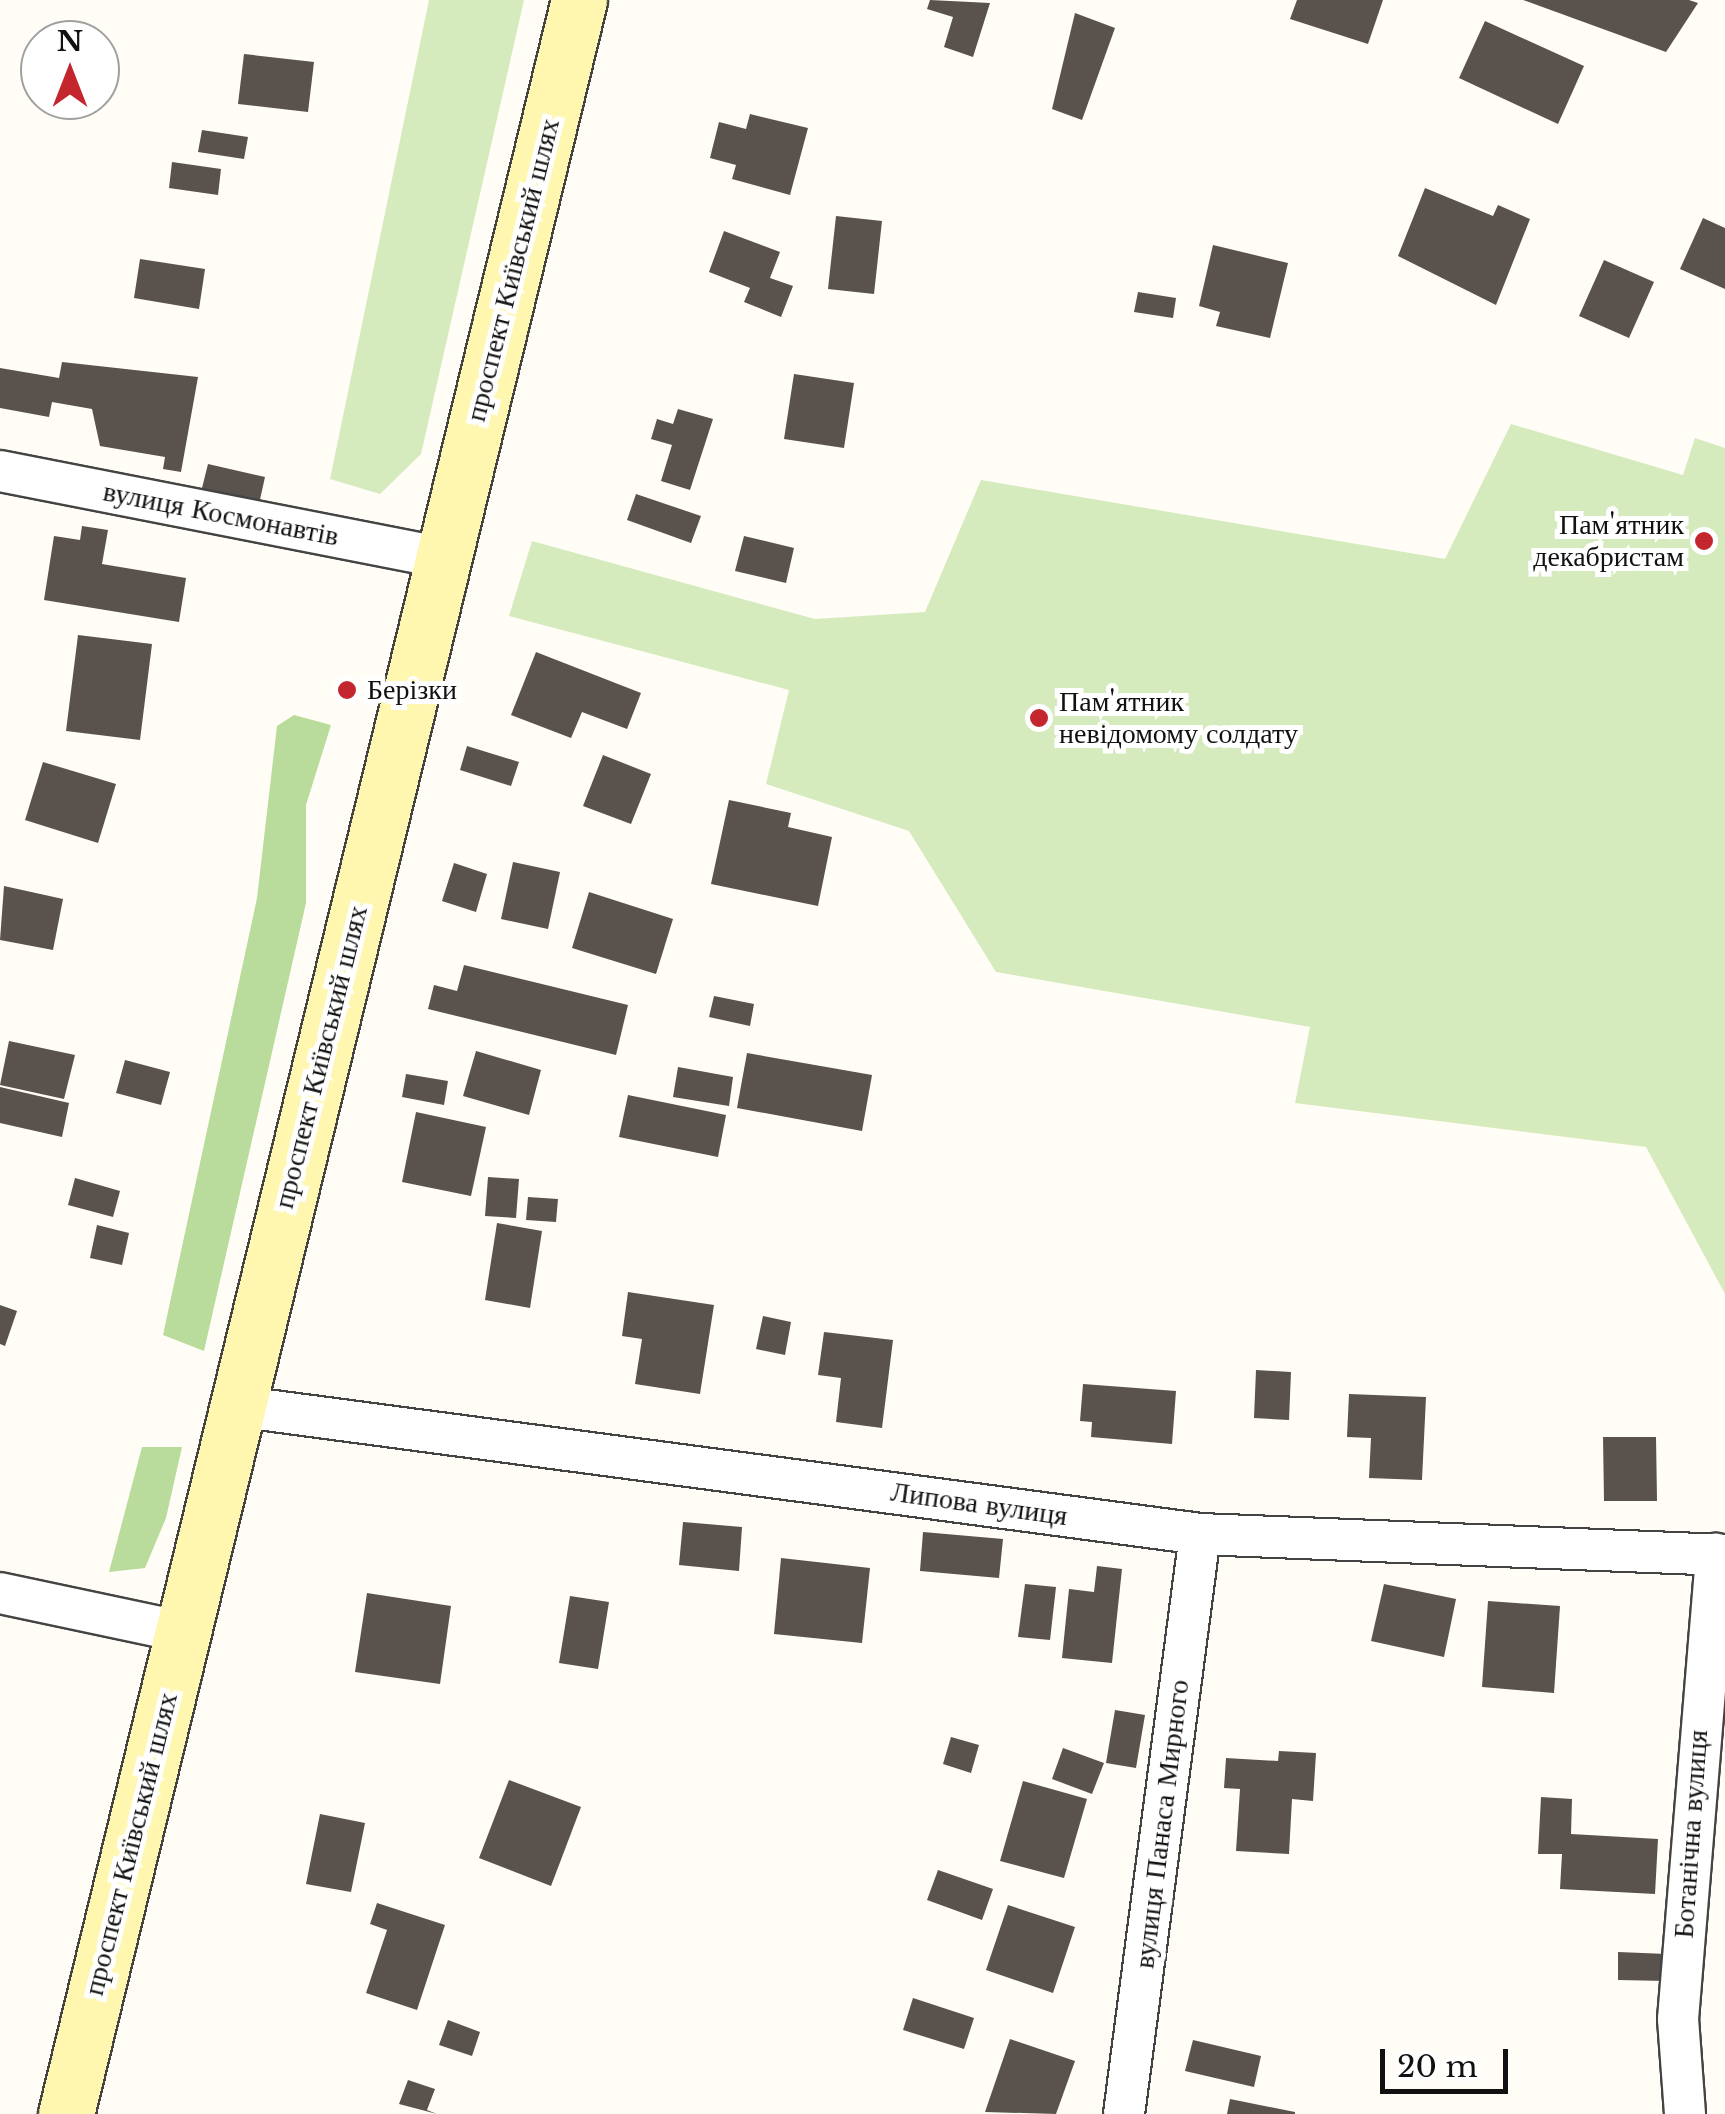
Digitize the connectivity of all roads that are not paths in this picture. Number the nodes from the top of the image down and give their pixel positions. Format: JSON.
{"nodes":[{"id":1,"x":579,"y":0,"type":"edge"},
{"id":2,"x":0,"y":471,"type":"edge"},
{"id":3,"x":442,"y":558,"type":"junction"},
{"id":4,"x":236,"y":1406,"type":"junction"},
{"id":5,"x":1200,"y":1534,"type":"junction"},
{"id":6,"x":1720,"y":1554,"type":"edge"},
{"id":7,"x":0,"y":1593,"type":"edge"},
{"id":8,"x":183,"y":1632,"type":"junction"},
{"id":9,"x":66,"y":2114,"type":"edge"},
{"id":10,"x":1124,"y":2114,"type":"edge"},
{"id":11,"x":1685,"y":2114,"type":"edge"}],
"edges":[{"from":1,"to":3,"type":"main road","name":"проспект Київський шлях"},
{"from":2,"to":3,"type":"street","name":"вулиця Космонавтів"},
{"from":3,"to":4,"type":"main road","name":"проспект Київський шлях"},
{"from":4,"to":5,"type":"street","name":"Липова вулиця"},
{"from":4,"to":8,"type":"main road","name":"проспект Київський шлях"},
{"from":5,"to":6,"type":"street","name":"Липова вулиця"},
{"from":5,"to":10,"type":"street","name":"вулиця Панаса Мирного"},
{"from":6,"to":11,"type":"street","name":"Ботанічна вулиця"},
{"from":7,"to":8,"type":"street"},
{"from":8,"to":9,"type":"main road","name":"проспект Київський шлях"}]}
